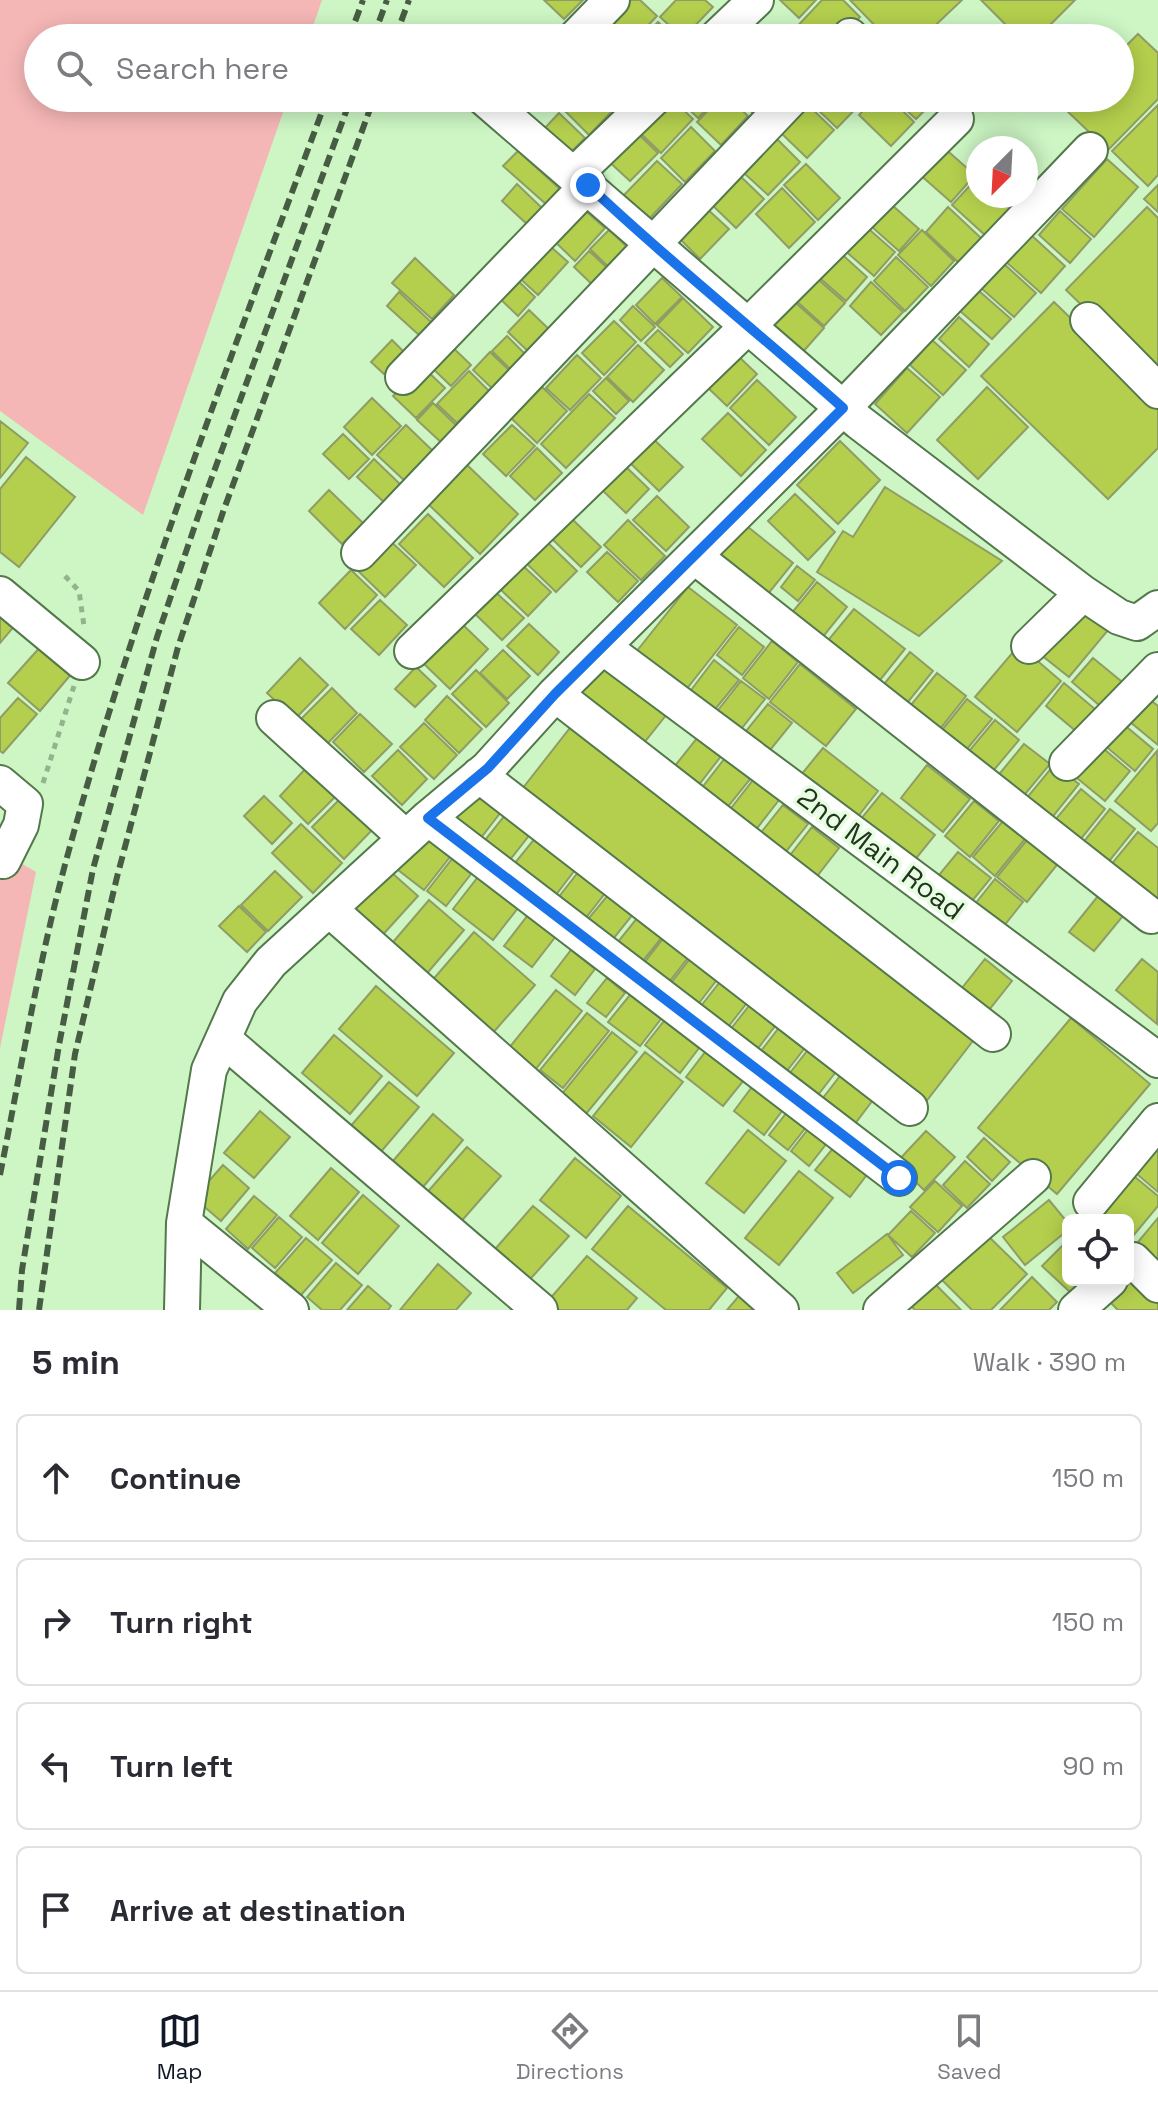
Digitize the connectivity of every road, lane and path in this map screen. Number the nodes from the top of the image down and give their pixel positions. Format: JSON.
{"nodes":[{"id":1,"x":612,"y":0,"type":"edge"},
{"id":2,"x":756,"y":0,"type":"edge"},
{"id":3,"x":589,"y":24,"type":"edge"},
{"id":4,"x":731,"y":24,"type":"edge"},
{"id":5,"x":510,"y":112,"type":"edge"},
{"id":6,"x":642,"y":112,"type":"edge"},
{"id":7,"x":779,"y":112,"type":"edge"},
{"id":8,"x":956,"y":119,"type":"dead end"},
{"id":9,"x":1090,"y":150,"type":"dead end"},
{"id":10,"x":581,"y":180,"type":"junction"},
{"id":11,"x":653,"y":246,"type":"junction"},
{"id":12,"x":1088,"y":320,"type":"dead end"},
{"id":13,"x":749,"y":325,"type":"junction"},
{"id":14,"x":403,"y":377,"type":"dead end"},
{"id":15,"x":1158,"y":391,"type":"edge"},
{"id":16,"x":843,"y":408,"type":"junction"},
{"id":17,"x":359,"y":553,"type":"dead end"},
{"id":18,"x":694,"y":556,"type":"junction"},
{"id":19,"x":65,"y":576,"type":"dead end"},
{"id":20,"x":1083,"y":593,"type":"junction"},
{"id":21,"x":0,"y":594,"type":"edge"},
{"id":22,"x":1151,"y":625,"type":"edge"},
{"id":23,"x":1029,"y":646,"type":"dead end"},
{"id":24,"x":603,"y":647,"type":"junction"},
{"id":25,"x":412,"y":651,"type":"dead end"},
{"id":26,"x":82,"y":662,"type":"junction"},
{"id":27,"x":1158,"y":670,"type":"edge"},
{"id":28,"x":555,"y":694,"type":"junction"},
{"id":29,"x":274,"y":718,"type":"dead end"},
{"id":30,"x":1067,"y":763,"type":"dead end"},
{"id":31,"x":479,"y":775,"type":"junction"},
{"id":32,"x":12,"y":793,"type":"edge"},
{"id":33,"x":417,"y":828,"type":"junction"},
{"id":34,"x":3,"y":861,"type":"dead end"},
{"id":35,"x":329,"y":909,"type":"junction"},
{"id":36,"x":1151,"y":916,"type":"dead end"},
{"id":37,"x":993,"y":1034,"type":"dead end"},
{"id":38,"x":223,"y":1039,"type":"junction"},
{"id":39,"x":1158,"y":1060,"type":"edge"},
{"id":40,"x":910,"y":1108,"type":"dead end"},
{"id":41,"x":1158,"y":1121,"type":"edge"},
{"id":42,"x":1033,"y":1177,"type":"dead end"},
{"id":43,"x":899,"y":1178,"type":"dead end"},
{"id":44,"x":1091,"y":1202,"type":"dead end"},
{"id":45,"x":184,"y":1223,"type":"junction"},
{"id":46,"x":1134,"y":1261,"type":"edge"},
{"id":47,"x":1158,"y":1285,"type":"edge"},
{"id":48,"x":1103,"y":1286,"type":"edge"},
{"id":49,"x":182,"y":1310,"type":"edge"},
{"id":50,"x":291,"y":1310,"type":"edge"},
{"id":51,"x":540,"y":1310,"type":"edge"},
{"id":52,"x":781,"y":1310,"type":"edge"},
{"id":53,"x":881,"y":1310,"type":"edge"},
{"id":54,"x":1076,"y":1310,"type":"edge"}],
"edges":[{"from":1,"to":3,"type":"street"},
{"from":2,"to":4,"type":"street"},
{"from":5,"to":10,"type":"street"},
{"from":6,"to":10,"type":"street"},
{"from":7,"to":11,"type":"street"},
{"from":8,"to":13,"type":"street"},
{"from":9,"to":16,"type":"street"},
{"from":10,"to":11,"type":"street"},
{"from":10,"to":14,"type":"street"},
{"from":11,"to":13,"type":"street"},
{"from":11,"to":17,"type":"street"},
{"from":12,"to":15,"type":"street"},
{"from":13,"to":16,"type":"street"},
{"from":13,"to":25,"type":"street"},
{"from":16,"to":18,"type":"street"},
{"from":16,"to":20,"type":"street"},
{"from":18,"to":24,"type":"street"},
{"from":18,"to":36,"type":"street"},
{"from":19,"to":26,"type":"path"},
{"from":20,"to":22,"type":"street"},
{"from":20,"to":23,"type":"street"},
{"from":21,"to":26,"type":"street"},
{"from":24,"to":28,"type":"street"},
{"from":24,"to":39,"type":"street","name":"2nd Main Road"},
{"from":26,"to":32,"type":"path"},
{"from":27,"to":30,"type":"street"},
{"from":28,"to":31,"type":"street"},
{"from":28,"to":37,"type":"street"},
{"from":29,"to":33,"type":"street"},
{"from":31,"to":33,"type":"street"},
{"from":31,"to":40,"type":"street"},
{"from":32,"to":34,"type":"street"},
{"from":33,"to":35,"type":"street"},
{"from":33,"to":43,"type":"street"},
{"from":35,"to":38,"type":"street"},
{"from":35,"to":52,"type":"street"},
{"from":38,"to":45,"type":"street"},
{"from":38,"to":51,"type":"street"},
{"from":41,"to":44,"type":"street"},
{"from":42,"to":53,"type":"street"},
{"from":45,"to":49,"type":"street"},
{"from":45,"to":50,"type":"street"},
{"from":46,"to":47,"type":"street"},
{"from":48,"to":54,"type":"street"}]}
